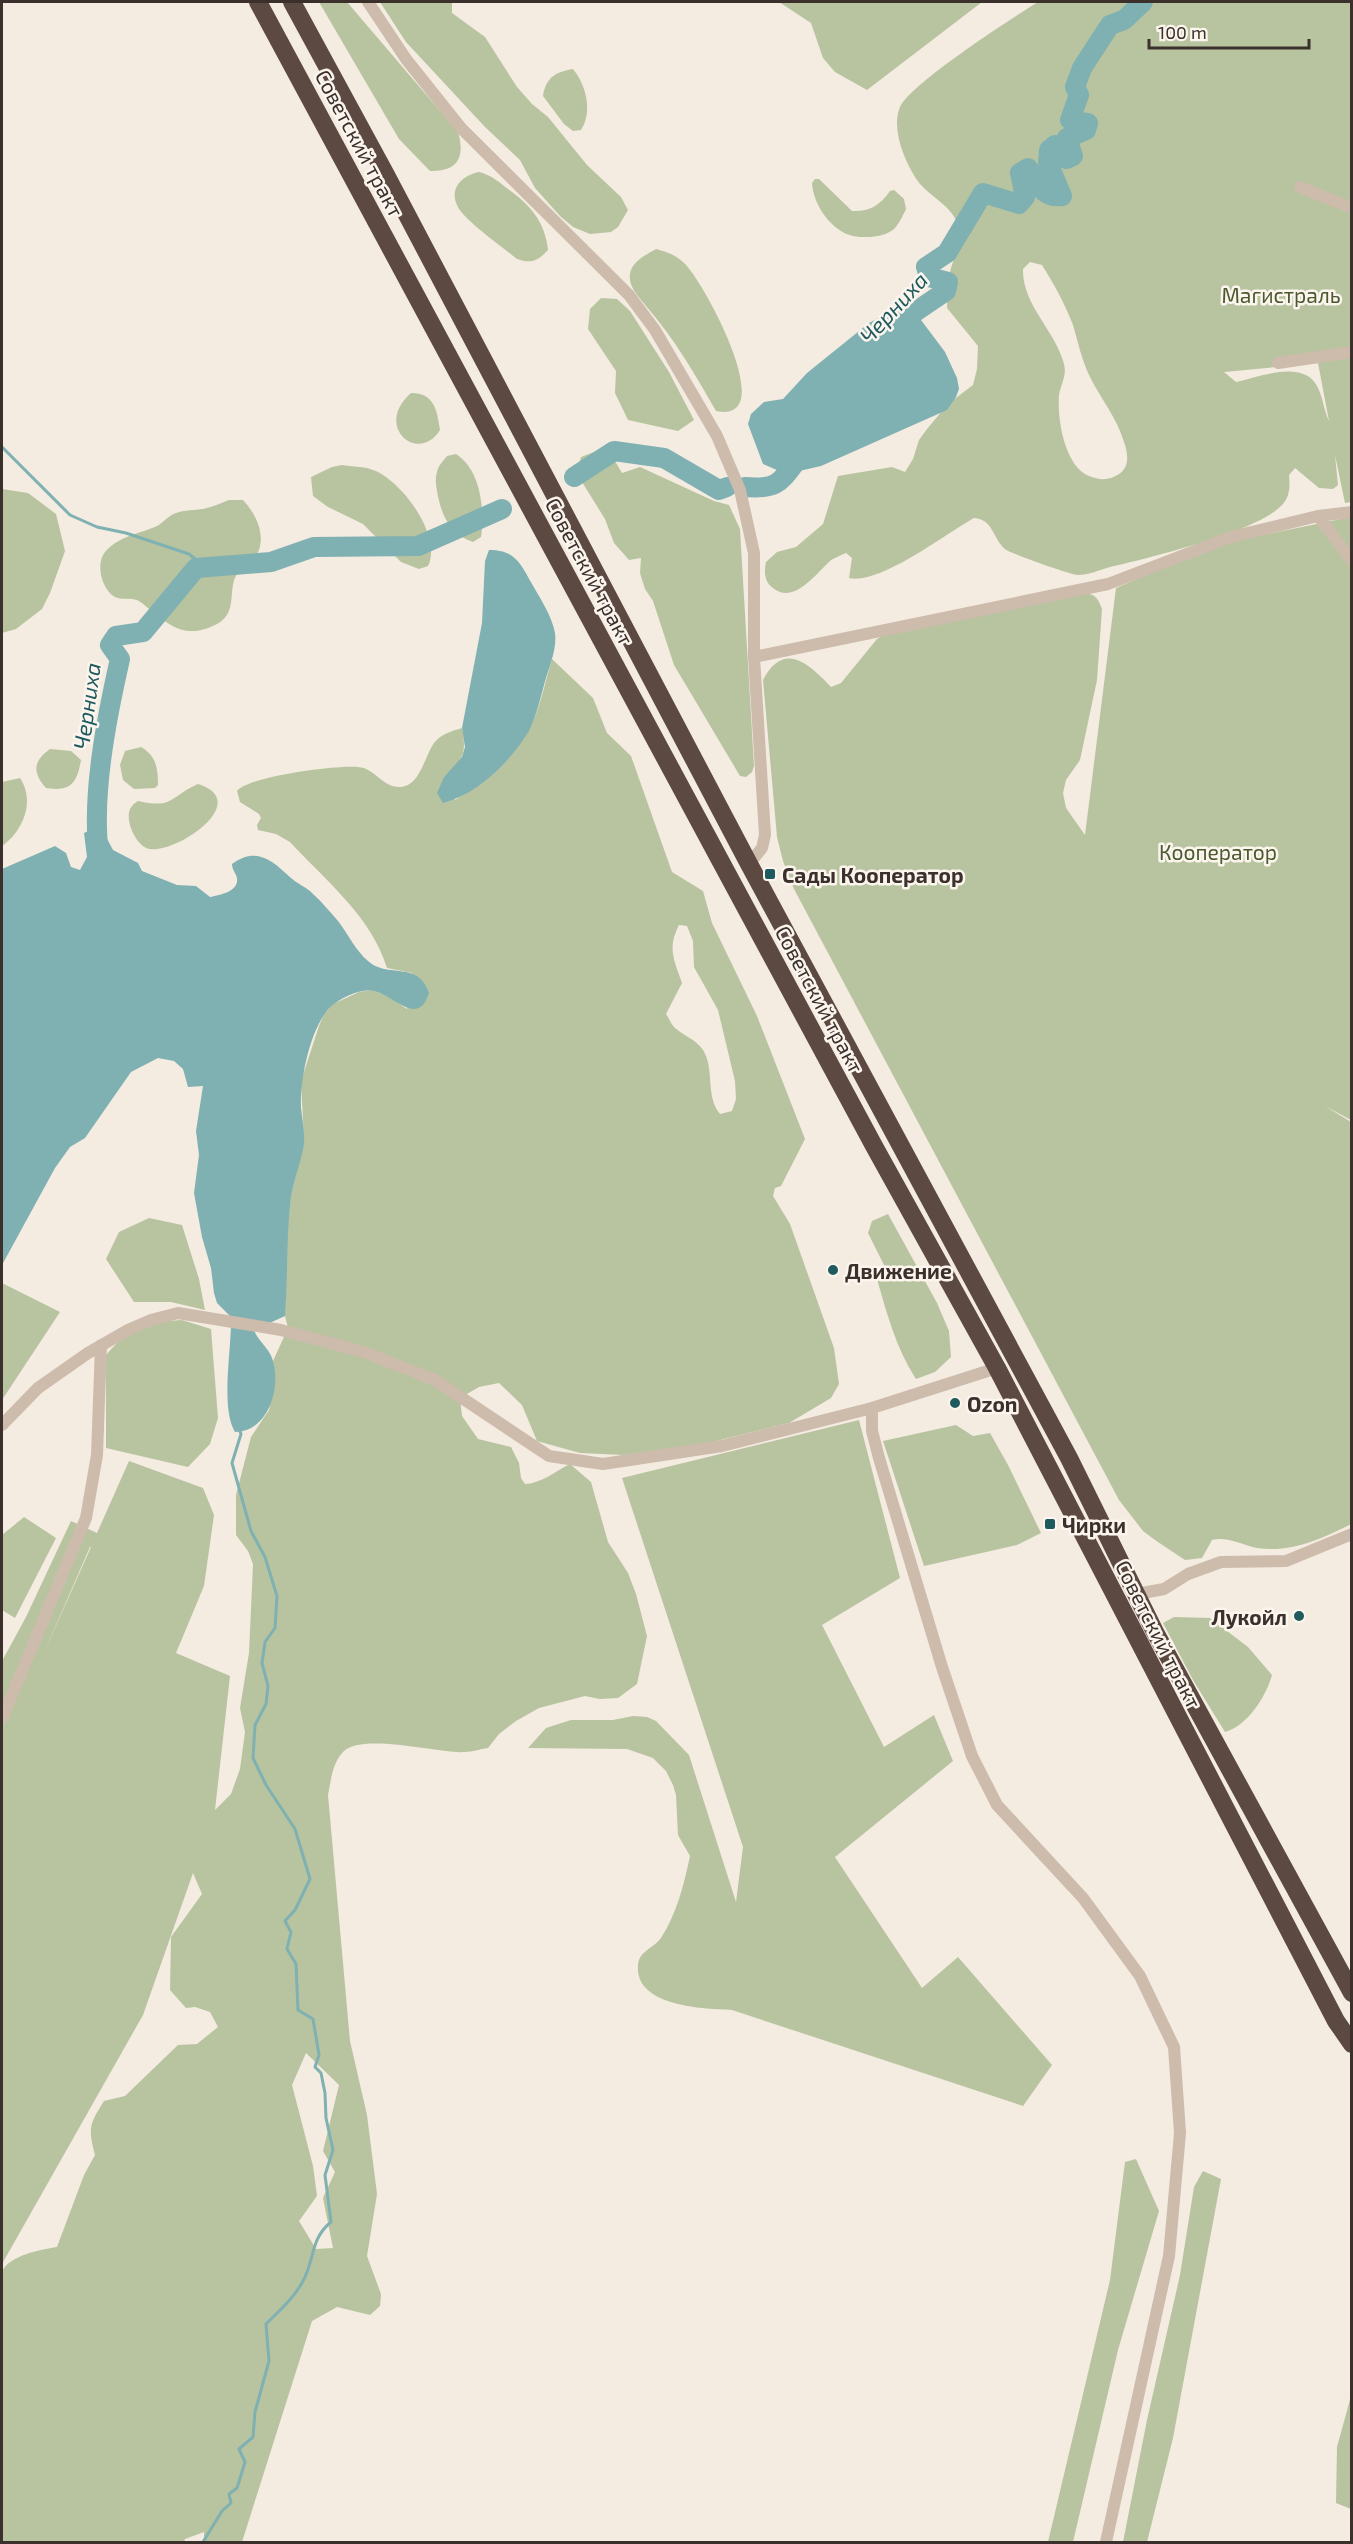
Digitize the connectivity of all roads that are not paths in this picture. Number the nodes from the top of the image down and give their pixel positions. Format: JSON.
{"nodes":[{"id":1,"x":258,"y":2,"type":"edge"},
{"id":2,"x":291,"y":2,"type":"edge"},
{"id":3,"x":368,"y":2,"type":"edge"},
{"id":4,"x":1300,"y":186,"type":"dead end"},
{"id":5,"x":1352,"y":208,"type":"edge"},
{"id":6,"x":1352,"y":352,"type":"edge"},
{"id":7,"x":1278,"y":363,"type":"dead end"},
{"id":8,"x":1352,"y":512,"type":"edge"},
{"id":9,"x":1318,"y":516,"type":"junction"},
{"id":10,"x":1352,"y":561,"type":"edge"},
{"id":11,"x":754,"y":657,"type":"junction"},
{"id":12,"x":749,"y":864,"type":"junction"},
{"id":13,"x":101,"y":1345,"type":"junction"},
{"id":14,"x":997,"y":1368,"type":"junction"},
{"id":15,"x":872,"y":1408,"type":"junction"},
{"id":16,"x":2,"y":1425,"type":"edge"},
{"id":17,"x":1352,"y":1534,"type":"edge"},
{"id":18,"x":1137,"y":1594,"type":"junction"},
{"id":19,"x":2,"y":1719,"type":"edge"},
{"id":20,"x":1352,"y":1993,"type":"edge"},
{"id":21,"x":1352,"y":2044,"type":"edge"},
{"id":22,"x":1106,"y":2542,"type":"edge"}],
"edges":[{"from":1,"to":14,"type":"highway","name":"Советский тракт"},
{"from":2,"to":12,"type":"highway","name":"Советский тракт"},
{"from":3,"to":11,"type":"street"},
{"from":4,"to":5,"type":"street"},
{"from":6,"to":7,"type":"street"},
{"from":8,"to":9,"type":"street"},
{"from":9,"to":10,"type":"street"},
{"from":9,"to":11,"type":"street"},
{"from":11,"to":12,"type":"street"},
{"from":12,"to":18,"type":"highway","name":"Советский тракт"},
{"from":13,"to":15,"type":"street"},
{"from":13,"to":16,"type":"street"},
{"from":13,"to":19,"type":"street"},
{"from":14,"to":15,"type":"street"},
{"from":14,"to":21,"type":"highway","name":"Советский тракт"},
{"from":15,"to":22,"type":"street"},
{"from":17,"to":18,"type":"street"},
{"from":18,"to":20,"type":"highway","name":"Советский тракт"}]}
